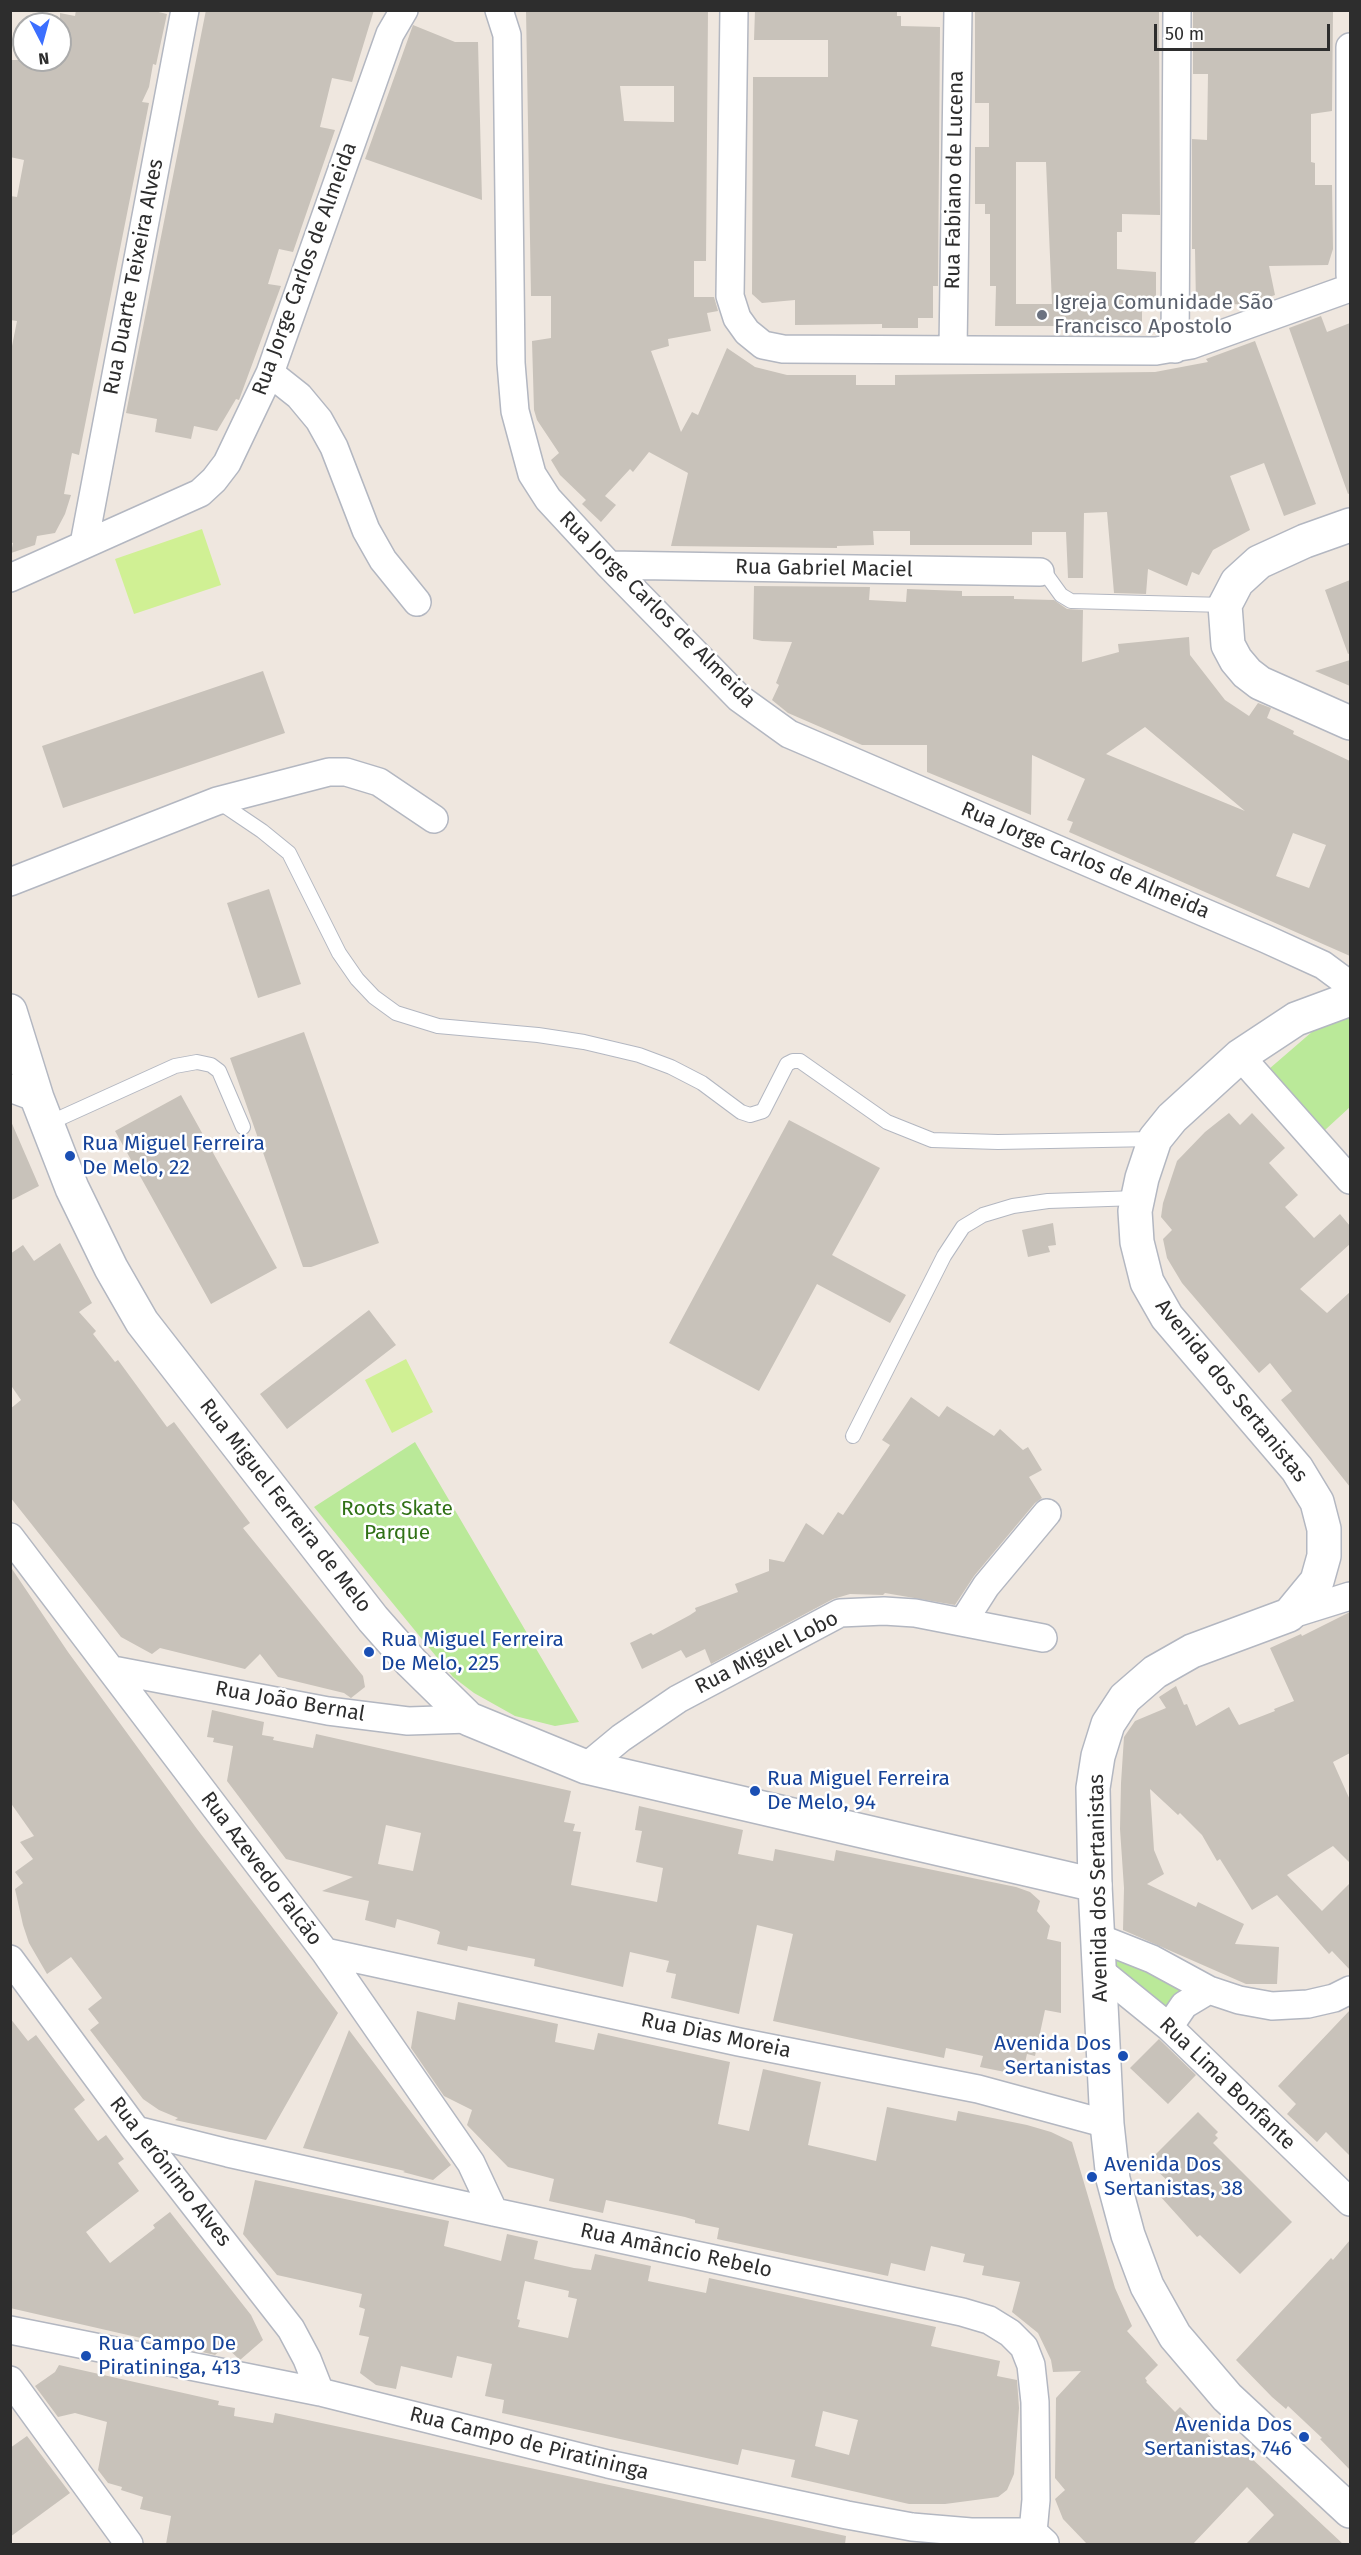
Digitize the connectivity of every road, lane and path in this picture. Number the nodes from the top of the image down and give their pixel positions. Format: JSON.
{"nodes":[{"id":1,"x":185,"y":10,"type":"edge"},
{"id":2,"x":404,"y":10,"type":"edge"},
{"id":3,"x":499,"y":10,"type":"edge"},
{"id":4,"x":734,"y":10,"type":"edge"},
{"id":5,"x":958,"y":10,"type":"edge"},
{"id":6,"x":1177,"y":10,"type":"edge"},
{"id":7,"x":1350,"y":46,"type":"edge"},
{"id":8,"x":1350,"y":275,"type":"edge"},
{"id":9,"x":1350,"y":288,"type":"edge"},
{"id":10,"x":953,"y":349,"type":"junction"},
{"id":11,"x":1175,"y":349,"type":"junction"},
{"id":12,"x":270,"y":373,"type":"junction"},
{"id":13,"x":1350,"y":525,"type":"edge"},
{"id":14,"x":84,"y":544,"type":"junction"},
{"id":15,"x":609,"y":565,"type":"junction"},
{"id":16,"x":1040,"y":572,"type":"joint"},
{"id":17,"x":10,"y":578,"type":"edge"},
{"id":18,"x":417,"y":602,"type":"dead end"},
{"id":19,"x":1225,"y":605,"type":"junction"},
{"id":20,"x":1350,"y":723,"type":"edge"},
{"id":21,"x":217,"y":801,"type":"junction"},
{"id":22,"x":434,"y":819,"type":"dead end"},
{"id":23,"x":10,"y":882,"type":"edge"},
{"id":24,"x":1350,"y":985,"type":"edge"},
{"id":25,"x":1350,"y":999,"type":"edge"},
{"id":26,"x":11,"y":1013,"type":"edge"},
{"id":27,"x":1240,"y":1056,"type":"junction"},
{"id":28,"x":32,"y":1103,"type":"edge"},
{"id":29,"x":243,"y":1127,"type":"dead end"},
{"id":30,"x":1155,"y":1139,"type":"junction"},
{"id":31,"x":1350,"y":1180,"type":"edge"},
{"id":32,"x":1138,"y":1198,"type":"junction"},
{"id":33,"x":853,"y":1436,"type":"dead end"},
{"id":34,"x":1047,"y":1513,"type":"dead end"},
{"id":35,"x":10,"y":1537,"type":"edge"},
{"id":36,"x":1350,"y":1596,"type":"edge"},
{"id":37,"x":1289,"y":1615,"type":"junction"},
{"id":38,"x":963,"y":1622,"type":"junction"},
{"id":39,"x":1043,"y":1638,"type":"dead end"},
{"id":40,"x":113,"y":1670,"type":"junction"},
{"id":41,"x":469,"y":1719,"type":"junction"},
{"id":42,"x":586,"y":1767,"type":"junction"},
{"id":43,"x":1095,"y":1885,"type":"junction"},
{"id":44,"x":1099,"y":1938,"type":"junction"},
{"id":45,"x":325,"y":1952,"type":"junction"},
{"id":46,"x":11,"y":1959,"type":"edge"},
{"id":47,"x":1100,"y":1971,"type":"junction"},
{"id":48,"x":1209,"y":1990,"type":"junction"},
{"id":49,"x":1350,"y":1990,"type":"edge"},
{"id":50,"x":1169,"y":2027,"type":"junction"},
{"id":51,"x":1107,"y":2124,"type":"junction"},
{"id":52,"x":136,"y":2130,"type":"junction"},
{"id":53,"x":1350,"y":2202,"type":"edge"},
{"id":54,"x":495,"y":2212,"type":"junction"},
{"id":55,"x":10,"y":2330,"type":"edge"},
{"id":56,"x":10,"y":2380,"type":"edge"},
{"id":57,"x":320,"y":2391,"type":"junction"},
{"id":58,"x":1350,"y":2511,"type":"edge"},
{"id":59,"x":1040,"y":2538,"type":"edge"},
{"id":60,"x":129,"y":2544,"type":"edge"}],
"edges":[{"from":1,"to":14,"type":"street","name":"Rua Duarte Teixeira Alves"},
{"from":2,"to":12,"type":"street","name":"Rua Jorge Carlos de Almeida"},
{"from":3,"to":15,"type":"street","name":"Rua Jorge Carlos de Almeida"},
{"from":4,"to":10,"type":"street"},
{"from":5,"to":10,"type":"street","name":"Rua Fabiano de Lucena"},
{"from":6,"to":11,"type":"street"},
{"from":7,"to":8,"type":"street"},
{"from":9,"to":11,"type":"street"},
{"from":10,"to":11,"type":"street"},
{"from":12,"to":14,"type":"street","name":"Rua Jorge Carlos de Almeida"},
{"from":12,"to":18,"type":"street"},
{"from":13,"to":19,"type":"main road"},
{"from":14,"to":17,"type":"street","name":"Rua Jorge Carlos de Almeida"},
{"from":15,"to":16,"type":"street","name":"Rua Gabriel Maciel"},
{"from":15,"to":24,"type":"street","name":"Rua Jorge Carlos de Almeida"},
{"from":16,"to":19,"type":"lane"},
{"from":19,"to":20,"type":"main road"},
{"from":21,"to":22,"type":"street"},
{"from":21,"to":23,"type":"street"},
{"from":21,"to":30,"type":"lane"},
{"from":25,"to":27,"type":"main road","name":"Avenida dos Sertanistas"},
{"from":26,"to":28,"type":"main road","name":"Rua Miguel Ferreira de Melo"},
{"from":27,"to":30,"type":"main road","name":"Avenida dos Sertanistas"},
{"from":27,"to":31,"type":"street"},
{"from":28,"to":29,"type":"lane"},
{"from":28,"to":41,"type":"main road","name":"Rua Miguel Ferreira de Melo"},
{"from":30,"to":32,"type":"main road","name":"Avenida dos Sertanistas"},
{"from":32,"to":33,"type":"lane"},
{"from":32,"to":37,"type":"main road","name":"Avenida dos Sertanistas"},
{"from":34,"to":38,"type":"street"},
{"from":35,"to":40,"type":"street","name":"Rua Azevedo Falcão"},
{"from":36,"to":37,"type":"street"},
{"from":37,"to":43,"type":"main road","name":"Avenida dos Sertanistas"},
{"from":38,"to":39,"type":"street","name":"Rua Miguel Lobo"},
{"from":38,"to":42,"type":"street","name":"Rua Miguel Lobo"},
{"from":40,"to":41,"type":"street","name":"Rua João Bernal"},
{"from":40,"to":45,"type":"street","name":"Rua Azevedo Falcão"},
{"from":41,"to":42,"type":"main road","name":"Rua Miguel Ferreira de Melo"},
{"from":42,"to":43,"type":"main road","name":"Rua Miguel Ferreira de Melo"},
{"from":43,"to":44,"type":"main road","name":"Avenida dos Sertanistas"},
{"from":44,"to":47,"type":"main road","name":"Avenida dos Sertanistas"},
{"from":44,"to":48,"type":"street"},
{"from":45,"to":51,"type":"street","name":"Rua Dias Moreia"},
{"from":45,"to":54,"type":"street","name":"Rua Azevedo Falcão"},
{"from":46,"to":52,"type":"street","name":"Rua Jerônimo Alves"},
{"from":47,"to":50,"type":"street","name":"Rua Lima Bonfante"},
{"from":47,"to":51,"type":"main road","name":"Avenida dos Sertanistas"},
{"from":48,"to":49,"type":"street"},
{"from":48,"to":50,"type":"street"},
{"from":50,"to":53,"type":"street","name":"Rua Lima Bonfante"},
{"from":51,"to":58,"type":"main road","name":"Avenida dos Sertanistas"},
{"from":52,"to":54,"type":"street","name":"Rua Amâncio Rebelo"},
{"from":52,"to":57,"type":"street","name":"Rua Jerônimo Alves"},
{"from":54,"to":59,"type":"street","name":"Rua Amâncio Rebelo"},
{"from":55,"to":57,"type":"street","name":"Rua Campo de Piratininga"},
{"from":56,"to":60,"type":"street"},
{"from":57,"to":59,"type":"street","name":"Rua Campo de Piratininga"}]}
